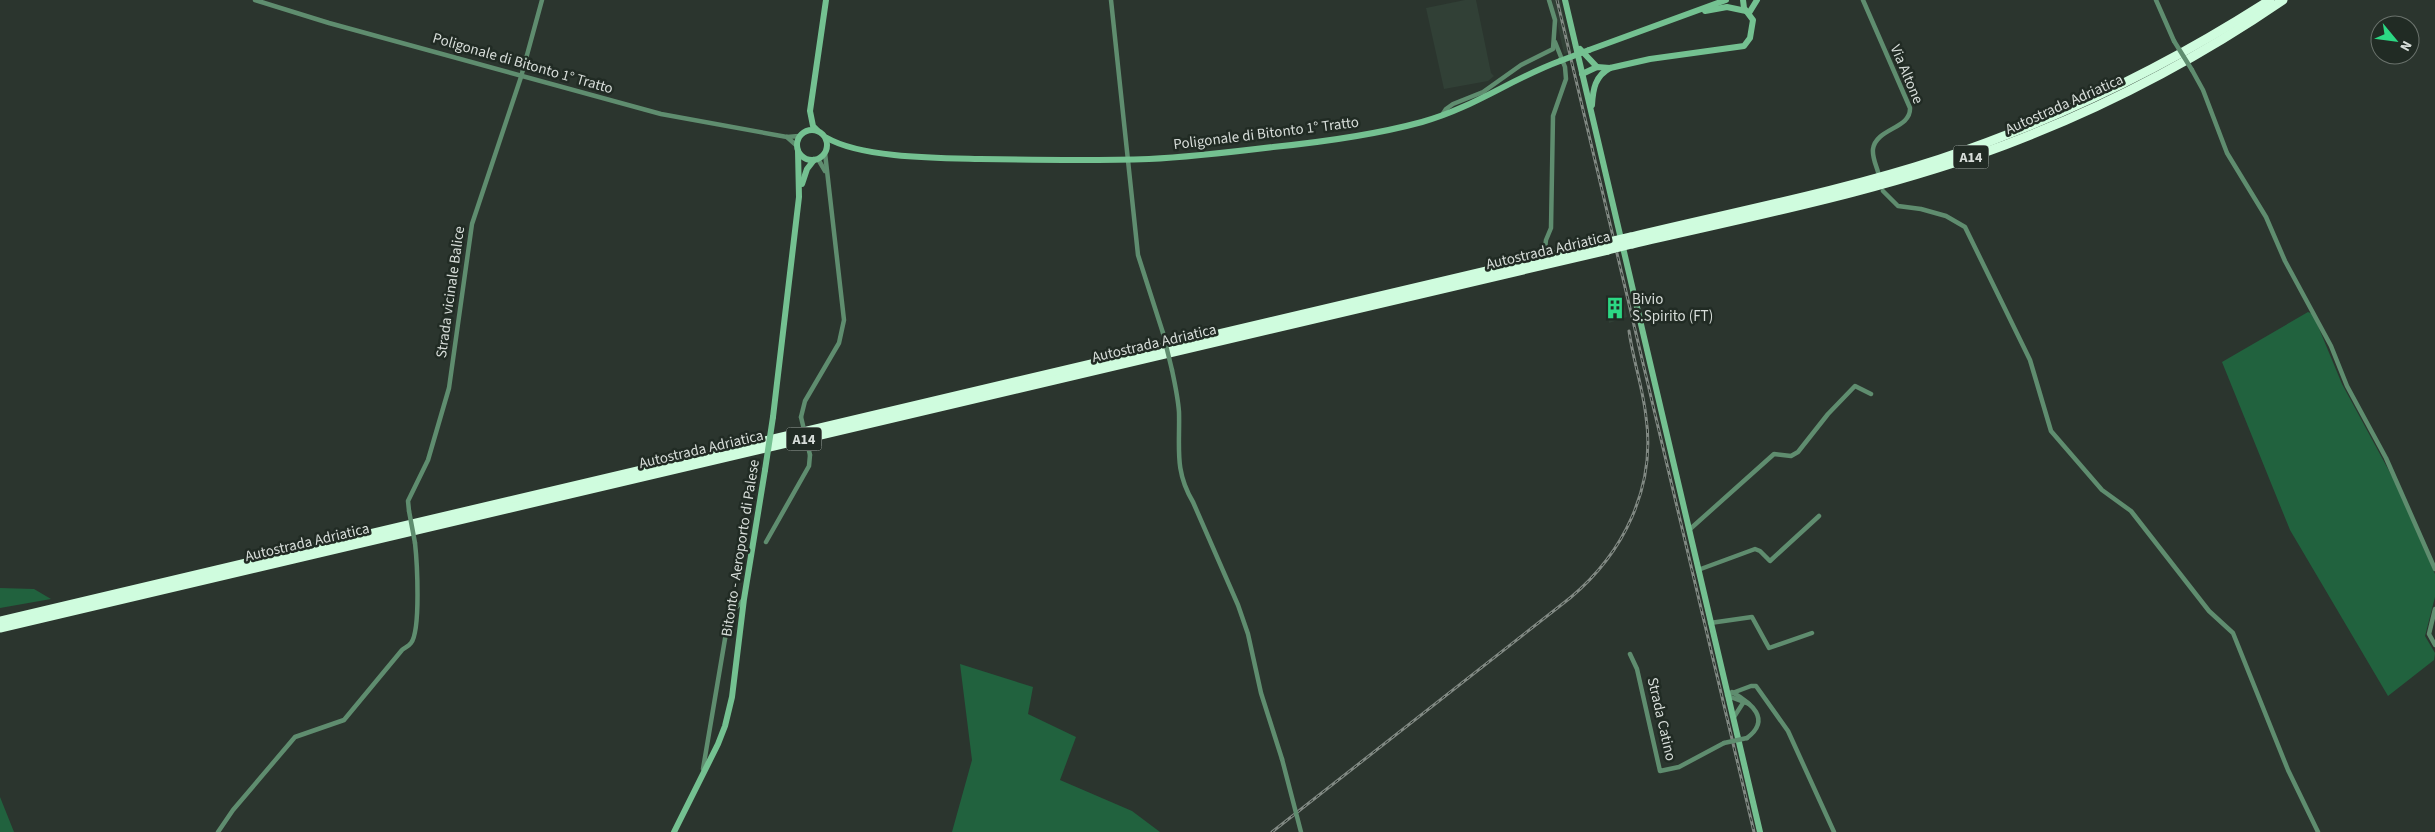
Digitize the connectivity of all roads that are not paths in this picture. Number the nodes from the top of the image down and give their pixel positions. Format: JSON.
{"nodes":[{"id":1,"x":255,"y":0,"type":"edge"},
{"id":2,"x":269,"y":0,"type":"edge"},
{"id":3,"x":542,"y":0,"type":"edge"},
{"id":4,"x":826,"y":0,"type":"edge"},
{"id":5,"x":1110,"y":0,"type":"edge"},
{"id":6,"x":1549,"y":0,"type":"edge"},
{"id":7,"x":1565,"y":0,"type":"edge"},
{"id":8,"x":1726,"y":0,"type":"edge"},
{"id":9,"x":1743,"y":0,"type":"edge"},
{"id":10,"x":1748,"y":0,"type":"edge"},
{"id":11,"x":1757,"y":0,"type":"edge"},
{"id":12,"x":1863,"y":0,"type":"edge"},
{"id":13,"x":2156,"y":0,"type":"edge"},
{"id":14,"x":2270,"y":0,"type":"edge"},
{"id":15,"x":2283,"y":0,"type":"edge"},
{"id":16,"x":267,"y":5,"type":"junction"},
{"id":17,"x":1750,"y":13,"type":"junction"},
{"id":18,"x":1689,"y":14,"type":"junction"},
{"id":19,"x":1555,"y":42,"type":"junction"},
{"id":20,"x":1575,"y":42,"type":"junction"},
{"id":21,"x":1596,"y":67,"type":"junction"},
{"id":22,"x":1610,"y":68,"type":"junction"},
{"id":23,"x":1602,"y":73,"type":"junction"},
{"id":24,"x":1582,"y":74,"type":"junction"},
{"id":25,"x":521,"y":77,"type":"junction"},
{"id":26,"x":810,"y":111,"type":"junction"},
{"id":27,"x":1591,"y":111,"type":"junction"},
{"id":28,"x":1442,"y":116,"type":"junction"},
{"id":29,"x":817,"y":130,"type":"junction"},
{"id":30,"x":800,"y":135,"type":"junction"},
{"id":31,"x":787,"y":137,"type":"junction"},
{"id":32,"x":827,"y":138,"type":"junction"},
{"id":33,"x":844,"y":146,"type":"junction"},
{"id":34,"x":798,"y":148,"type":"junction"},
{"id":35,"x":826,"y":151,"type":"junction"},
{"id":36,"x":1128,"y":159,"type":"junction"},
{"id":37,"x":816,"y":160,"type":"junction"},
{"id":38,"x":1878,"y":172,"type":"dead end"},
{"id":39,"x":826,"y":174,"type":"junction"},
{"id":40,"x":1882,"y":191,"type":"dead end"},
{"id":41,"x":799,"y":197,"type":"junction"},
{"id":42,"x":1632,"y":240,"type":"junction"},
{"id":43,"x":1607,"y":246,"type":"junction"},
{"id":44,"x":1545,"y":248,"type":"dead end"},
{"id":45,"x":1871,"y":394,"type":"dead end"},
{"id":46,"x":1819,"y":516,"type":"dead end"},
{"id":47,"x":1688,"y":530,"type":"junction"},
{"id":48,"x":766,"y":542,"type":"dead end"},
{"id":49,"x":2435,"y":569,"type":"edge"},
{"id":50,"x":1698,"y":570,"type":"junction"},
{"id":51,"x":744,"y":598,"type":"junction"},
{"id":52,"x":2435,"y":609,"type":"edge"},
{"id":53,"x":0,"y":621,"type":"edge"},
{"id":54,"x":1710,"y":623,"type":"junction"},
{"id":55,"x":0,"y":628,"type":"edge"},
{"id":56,"x":1812,"y":633,"type":"dead end"},
{"id":57,"x":2435,"y":645,"type":"edge"},
{"id":58,"x":1630,"y":654,"type":"dead end"},
{"id":59,"x":1742,"y":689,"type":"junction"},
{"id":60,"x":1730,"y":694,"type":"junction"},
{"id":61,"x":1744,"y":701,"type":"junction"},
{"id":62,"x":1733,"y":719,"type":"junction"},
{"id":63,"x":703,"y":773,"type":"junction"},
{"id":64,"x":218,"y":832,"type":"edge"},
{"id":65,"x":674,"y":832,"type":"edge"},
{"id":66,"x":1301,"y":832,"type":"edge"},
{"id":67,"x":1760,"y":832,"type":"edge"},
{"id":68,"x":1834,"y":832,"type":"edge"},
{"id":69,"x":2318,"y":832,"type":"edge"}],
"edges":[{"from":1,"to":16,"type":"street","name":"Poligonale di Bitonto 1° Tratto"},
{"from":2,"to":16,"type":"street"},
{"from":3,"to":25,"type":"street","name":"Strada vicinale Balice"},
{"from":4,"to":26,"type":"main road"},
{"from":5,"to":36,"type":"street"},
{"from":6,"to":19,"type":"street"},
{"from":7,"to":20,"type":"main road"},
{"from":8,"to":18,"type":"main road","name":"Poligonale di Bitonto 1° Tratto"},
{"from":9,"to":17,"type":"main road"},
{"from":10,"to":17,"type":"main road"},
{"from":11,"to":17,"type":"main road"},
{"from":12,"to":38,"type":"street","name":"Via Altone"},
{"from":13,"to":49,"type":"street","bridge":true},
{"from":14,"to":42,"type":"highway","name":"Autostrada Adriatica","number":"A14"},
{"from":15,"to":42,"type":"highway","name":"Autostrada Adriatica","number":"A14"},
{"from":16,"to":25,"type":"street","name":"Poligonale di Bitonto 1° Tratto"},
{"from":17,"to":18,"type":"main road"},
{"from":17,"to":22,"type":"main road"},
{"from":18,"to":28,"type":"main road","name":"Poligonale di Bitonto 1° Tratto","bridge":true},
{"from":19,"to":28,"type":"street"},
{"from":19,"to":44,"type":"street"},
{"from":20,"to":21,"type":"main road"},
{"from":20,"to":24,"type":"main road"},
{"from":21,"to":22,"type":"main road"},
{"from":21,"to":24,"type":"main road"},
{"from":22,"to":23,"type":"main road"},
{"from":23,"to":24,"type":"main road"},
{"from":23,"to":27,"type":"main road"},
{"from":24,"to":27,"type":"main road"},
{"from":25,"to":31,"type":"street","name":"Poligonale di Bitonto 1° Tratto"},
{"from":25,"to":64,"type":"street","name":"Strada vicinale Balice","bridge":true},
{"from":26,"to":29,"type":"main road"},
{"from":26,"to":30,"type":"main road"},
{"from":27,"to":47,"type":"main road"},
{"from":28,"to":36,"type":"main road","name":"Poligonale di Bitonto 1° Tratto"},
{"from":29,"to":30,"type":"main road"},
{"from":29,"to":32,"type":"main road"},
{"from":30,"to":31,"type":"street","name":"Poligonale di Bitonto 1° Tratto"},
{"from":30,"to":34,"type":"main road"},
{"from":31,"to":34,"type":"street"},
{"from":32,"to":33,"type":"main road"},
{"from":32,"to":35,"type":"main road"},
{"from":33,"to":35,"type":"main road"},
{"from":33,"to":36,"type":"main road","name":"Poligonale di Bitonto 1° Tratto"},
{"from":34,"to":37,"type":"main road"},
{"from":34,"to":41,"type":"main road"},
{"from":35,"to":37,"type":"main road"},
{"from":35,"to":39,"type":"street"},
{"from":36,"to":66,"type":"street","bridge":true},
{"from":37,"to":39,"type":"street"},
{"from":37,"to":41,"type":"main road"},
{"from":39,"to":48,"type":"street","bridge":true},
{"from":40,"to":69,"type":"street"},
{"from":41,"to":51,"type":"main road","name":"Bitonto - Aeroporto di Palese","bridge":true},
{"from":42,"to":43,"type":"highway","name":"Autostrada Adriatica","number":"A14","bridge":true},
{"from":43,"to":53,"type":"highway","name":"Autostrada Adriatica","number":"A14"},
{"from":43,"to":55,"type":"highway","name":"Autostrada Adriatica","number":"A14"},
{"from":45,"to":47,"type":"street"},
{"from":46,"to":50,"type":"street"},
{"from":47,"to":50,"type":"main road"},
{"from":50,"to":54,"type":"main road"},
{"from":51,"to":63,"type":"main road","name":"Bitonto - Aeroporto di Palese"},
{"from":51,"to":63,"type":"street"},
{"from":52,"to":57,"type":"street"},
{"from":54,"to":56,"type":"street"},
{"from":54,"to":60,"type":"main road"},
{"from":58,"to":61,"type":"street","name":"Strada Catino","bridge":true},
{"from":59,"to":60,"type":"street"},
{"from":59,"to":61,"type":"street"},
{"from":59,"to":68,"type":"street"},
{"from":60,"to":61,"type":"street"},
{"from":60,"to":62,"type":"main road"},
{"from":61,"to":62,"type":"street"},
{"from":62,"to":67,"type":"main road"},
{"from":63,"to":65,"type":"main road","name":"Bitonto - Aeroporto di Palese"}]}
